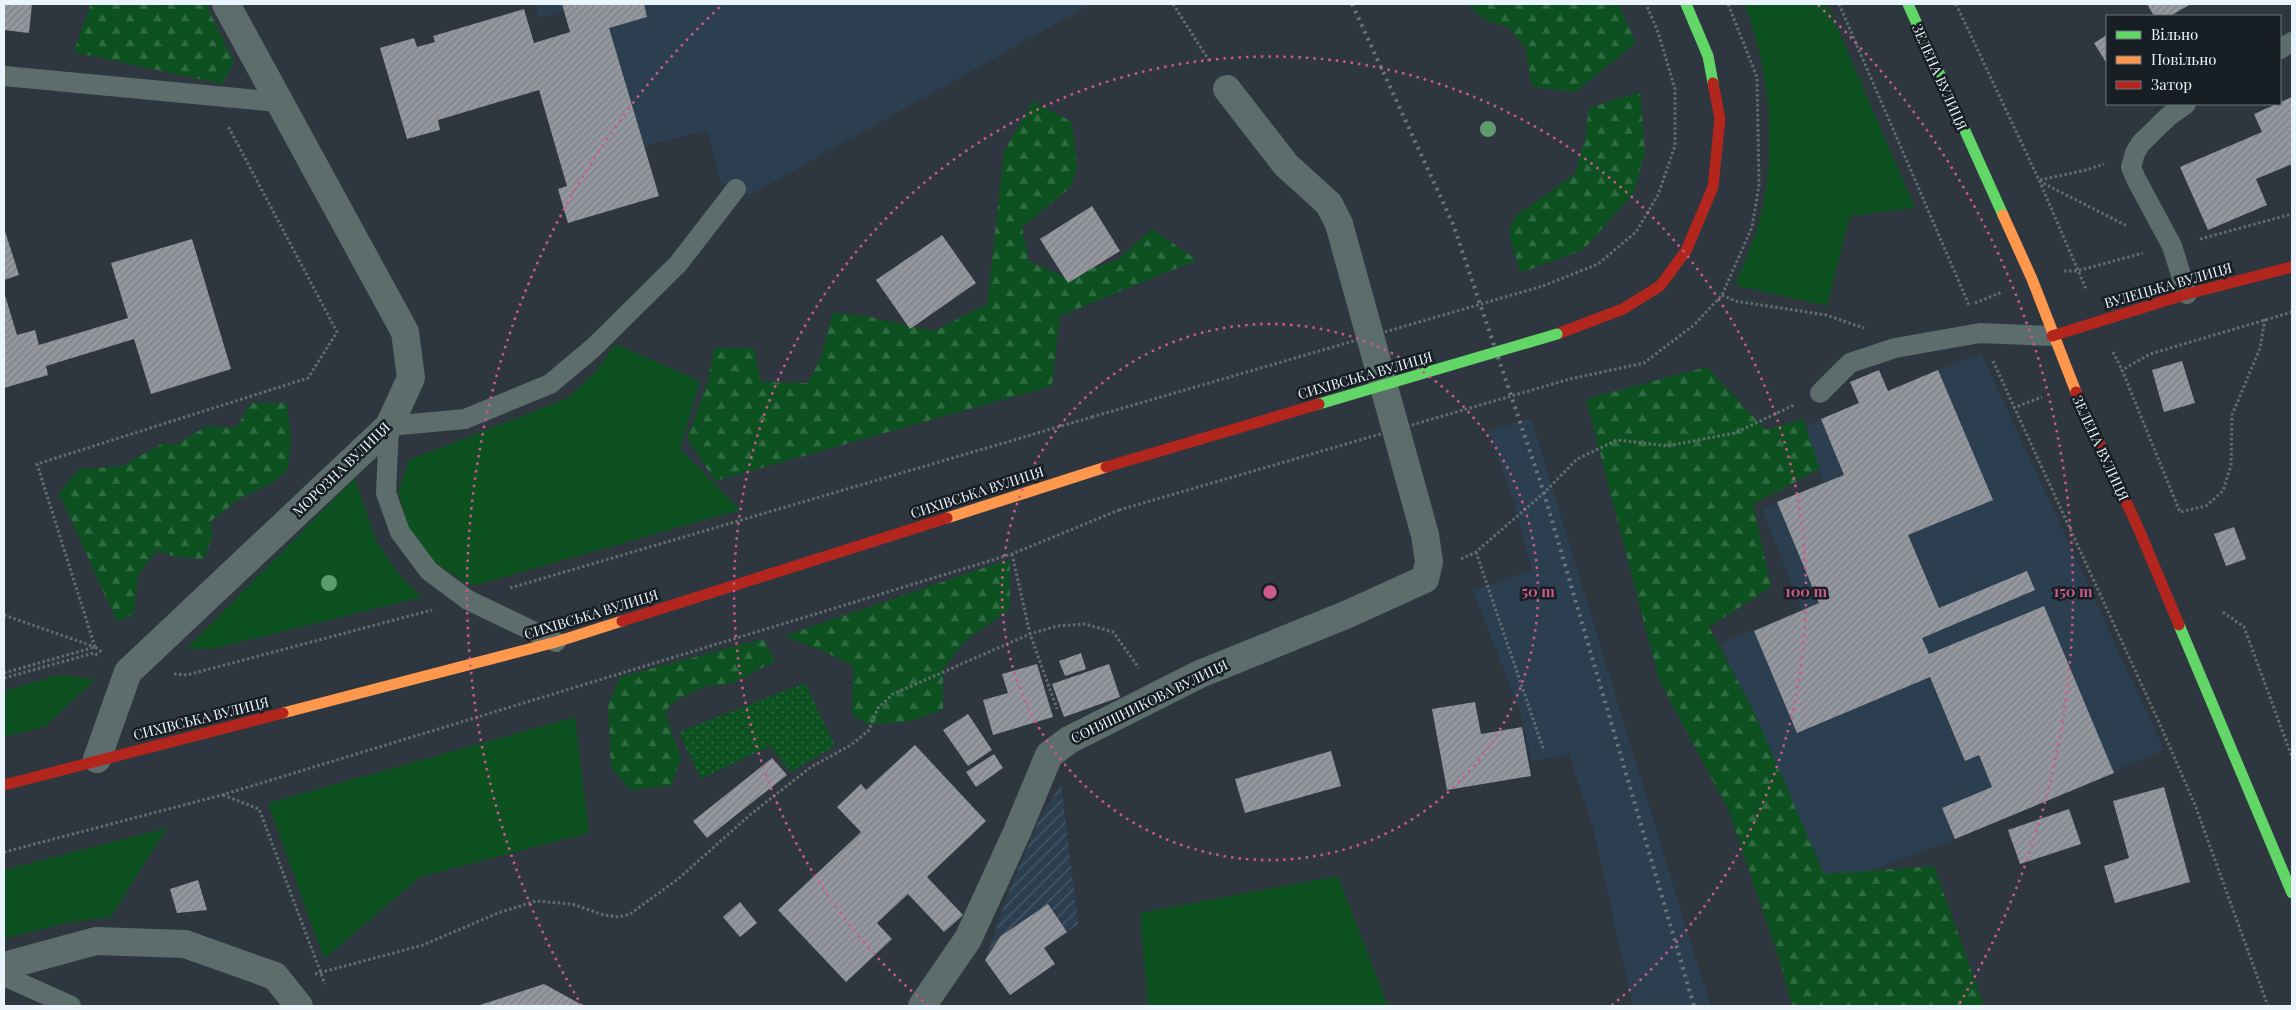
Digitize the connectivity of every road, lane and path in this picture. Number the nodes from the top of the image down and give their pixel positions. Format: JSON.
{"nodes":[{"id":1,"x":226,"y":4,"type":"edge"},
{"id":2,"x":1173,"y":4,"type":"edge"},
{"id":3,"x":1646,"y":4,"type":"edge"},
{"id":4,"x":1686,"y":4,"type":"edge"},
{"id":5,"x":1728,"y":4,"type":"edge"},
{"id":6,"x":1839,"y":4,"type":"edge"},
{"id":7,"x":1908,"y":4,"type":"edge"},
{"id":8,"x":1956,"y":4,"type":"edge"},
{"id":9,"x":2292,"y":42,"type":"edge"},
{"id":10,"x":2281,"y":48,"type":"edge"},
{"id":11,"x":4,"y":76,"type":"edge"},
{"id":12,"x":1227,"y":89,"type":"joint"},
{"id":13,"x":211,"y":96,"type":"junction"},
{"id":14,"x":278,"y":102,"type":"junction"},
{"id":15,"x":2185,"y":105,"type":"edge"},
{"id":16,"x":2135,"y":153,"type":"junction"},
{"id":17,"x":2039,"y":180,"type":"junction"},
{"id":18,"x":1758,"y":184,"type":"dead end"},
{"id":19,"x":736,"y":189,"type":"dead end"},
{"id":20,"x":2292,"y":214,"type":"edge"},
{"id":21,"x":2170,"y":246,"type":"junction"},
{"id":22,"x":2292,"y":267,"type":"edge"},
{"id":23,"x":2077,"y":271,"type":"junction"},
{"id":24,"x":2061,"y":272,"type":"dead end"},
{"id":25,"x":2086,"y":289,"type":"dead end"},
{"id":26,"x":2004,"y":291,"type":"dead end"},
{"id":27,"x":2187,"y":294,"type":"junction"},
{"id":28,"x":1722,"y":295,"type":"dead end"},
{"id":29,"x":2292,"y":312,"type":"edge"},
{"id":30,"x":1826,"y":315,"type":"dead end"},
{"id":31,"x":2265,"y":319,"type":"junction"},
{"id":32,"x":2052,"y":336,"type":"junction"},
{"id":33,"x":2113,"y":352,"type":"dead end"},
{"id":34,"x":1990,"y":356,"type":"dead end"},
{"id":35,"x":2122,"y":370,"type":"junction"},
{"id":36,"x":1570,"y":379,"type":"dead end"},
{"id":37,"x":1820,"y":393,"type":"joint"},
{"id":38,"x":2044,"y":396,"type":"dead end"},
{"id":39,"x":2014,"y":408,"type":"junction"},
{"id":40,"x":389,"y":426,"type":"junction"},
{"id":41,"x":1476,"y":552,"type":"junction"},
{"id":42,"x":1012,"y":554,"type":"junction"},
{"id":43,"x":1425,"y":579,"type":"junction"},
{"id":44,"x":468,"y":600,"type":"junction"},
{"id":45,"x":2222,"y":612,"type":"dead end"},
{"id":46,"x":4,"y":615,"type":"edge"},
{"id":47,"x":1030,"y":634,"type":"junction"},
{"id":48,"x":556,"y":642,"type":"junction"},
{"id":49,"x":95,"y":648,"type":"junction"},
{"id":50,"x":128,"y":672,"type":"junction"},
{"id":51,"x":4,"y":673,"type":"edge"},
{"id":52,"x":187,"y":675,"type":"dead end"},
{"id":53,"x":4,"y":678,"type":"edge"},
{"id":54,"x":1160,"y":693,"type":"junction"},
{"id":55,"x":1069,"y":740,"type":"junction"},
{"id":56,"x":1544,"y":750,"type":"dead end"},
{"id":57,"x":2292,"y":756,"type":"edge"},
{"id":58,"x":97,"y":760,"type":"junction"},
{"id":59,"x":4,"y":785,"type":"edge"},
{"id":60,"x":222,"y":795,"type":"junction"},
{"id":61,"x":4,"y":852,"type":"edge"},
{"id":62,"x":2292,"y":893,"type":"edge"},
{"id":63,"x":4,"y":966,"type":"edge"},
{"id":64,"x":321,"y":973,"type":"junction"},
{"id":65,"x":4,"y":976,"type":"edge"},
{"id":66,"x":275,"y":976,"type":"junction"},
{"id":67,"x":328,"y":991,"type":"dead end"},
{"id":68,"x":71,"y":1006,"type":"edge"},
{"id":69,"x":299,"y":1006,"type":"edge"},
{"id":70,"x":922,"y":1006,"type":"edge"},
{"id":71,"x":2268,"y":1006,"type":"edge"}],
"edges":[{"from":1,"to":14,"type":"street","name":"МОРОЗНА ВУЛИЦЯ"},
{"from":2,"to":12,"type":"path"},
{"from":3,"to":44,"type":"path","bridge":true},
{"from":4,"to":48,"type":"main road","name":"СИХІВСЬКА ВУЛИЦЯ","bridge":true},
{"from":5,"to":18,"type":"path"},
{"from":6,"to":26,"type":"path"},
{"from":7,"to":32,"type":"main road","name":"ЗЕЛЕНА ВУЛИЦЯ"},
{"from":8,"to":17,"type":"path"},
{"from":9,"to":10,"type":"lane"},
{"from":11,"to":13,"type":"lane"},
{"from":12,"to":43,"type":"street"},
{"from":13,"to":14,"type":"lane"},
{"from":13,"to":49,"type":"path"},
{"from":14,"to":40,"type":"street","name":"МОРОЗНА ВУЛИЦЯ"},
{"from":15,"to":16,"type":"lane"},
{"from":16,"to":17,"type":"path"},
{"from":16,"to":21,"type":"lane"},
{"from":17,"to":21,"type":"path"},
{"from":17,"to":23,"type":"path"},
{"from":19,"to":40,"type":"lane"},
{"from":20,"to":21,"type":"path"},
{"from":21,"to":23,"type":"path"},
{"from":21,"to":27,"type":"lane"},
{"from":22,"to":27,"type":"main road","name":"ВУЛЕЦЬКА ВУЛИЦЯ"},
{"from":23,"to":24,"type":"path"},
{"from":23,"to":25,"type":"path"},
{"from":27,"to":32,"type":"main road","name":"ВУЛЕЦЬКА ВУЛИЦЯ"},
{"from":28,"to":30,"type":"path"},
{"from":29,"to":31,"type":"path"},
{"from":31,"to":35,"type":"path"},
{"from":31,"to":35,"type":"path"},
{"from":32,"to":37,"type":"lane"},
{"from":32,"to":62,"type":"main road","name":"ЗЕЛЕНА ВУЛИЦЯ"},
{"from":33,"to":35,"type":"path"},
{"from":34,"to":39,"type":"path"},
{"from":36,"to":42,"type":"path","bridge":true},
{"from":37,"to":41,"type":"path"},
{"from":38,"to":39,"type":"path"},
{"from":39,"to":71,"type":"path"},
{"from":40,"to":44,"type":"lane"},
{"from":40,"to":50,"type":"street","name":"МОРОЗНА ВУЛИЦЯ"},
{"from":41,"to":43,"type":"path"},
{"from":41,"to":56,"type":"path"},
{"from":42,"to":47,"type":"path"},
{"from":42,"to":60,"type":"path"},
{"from":43,"to":54,"type":"street","name":"СОНЯШНИКОВА ВУЛИЦЯ"},
{"from":44,"to":48,"type":"lane"},
{"from":44,"to":52,"type":"path"},
{"from":45,"to":57,"type":"path"},
{"from":46,"to":49,"type":"path"},
{"from":47,"to":54,"type":"path"},
{"from":47,"to":55,"type":"path"},
{"from":47,"to":64,"type":"path"},
{"from":48,"to":58,"type":"main road","name":"СИХІВСЬКА ВУЛИЦЯ"},
{"from":49,"to":50,"type":"path"},
{"from":49,"to":51,"type":"path"},
{"from":50,"to":53,"type":"path"},
{"from":50,"to":58,"type":"street","name":"МОРОЗНА ВУЛИЦЯ"},
{"from":54,"to":55,"type":"street","name":"СОНЯШНИКОВА ВУЛИЦЯ"},
{"from":55,"to":70,"type":"street","name":"СОНЯШНИКОВА ВУЛИЦЯ"},
{"from":58,"to":59,"type":"main road","name":"СИХІВСЬКА ВУЛИЦЯ"},
{"from":60,"to":61,"type":"path"},
{"from":60,"to":64,"type":"path"},
{"from":63,"to":66,"type":"street"},
{"from":64,"to":66,"type":"path"},
{"from":64,"to":67,"type":"path"},
{"from":65,"to":68,"type":"lane"},
{"from":66,"to":69,"type":"street"}]}
